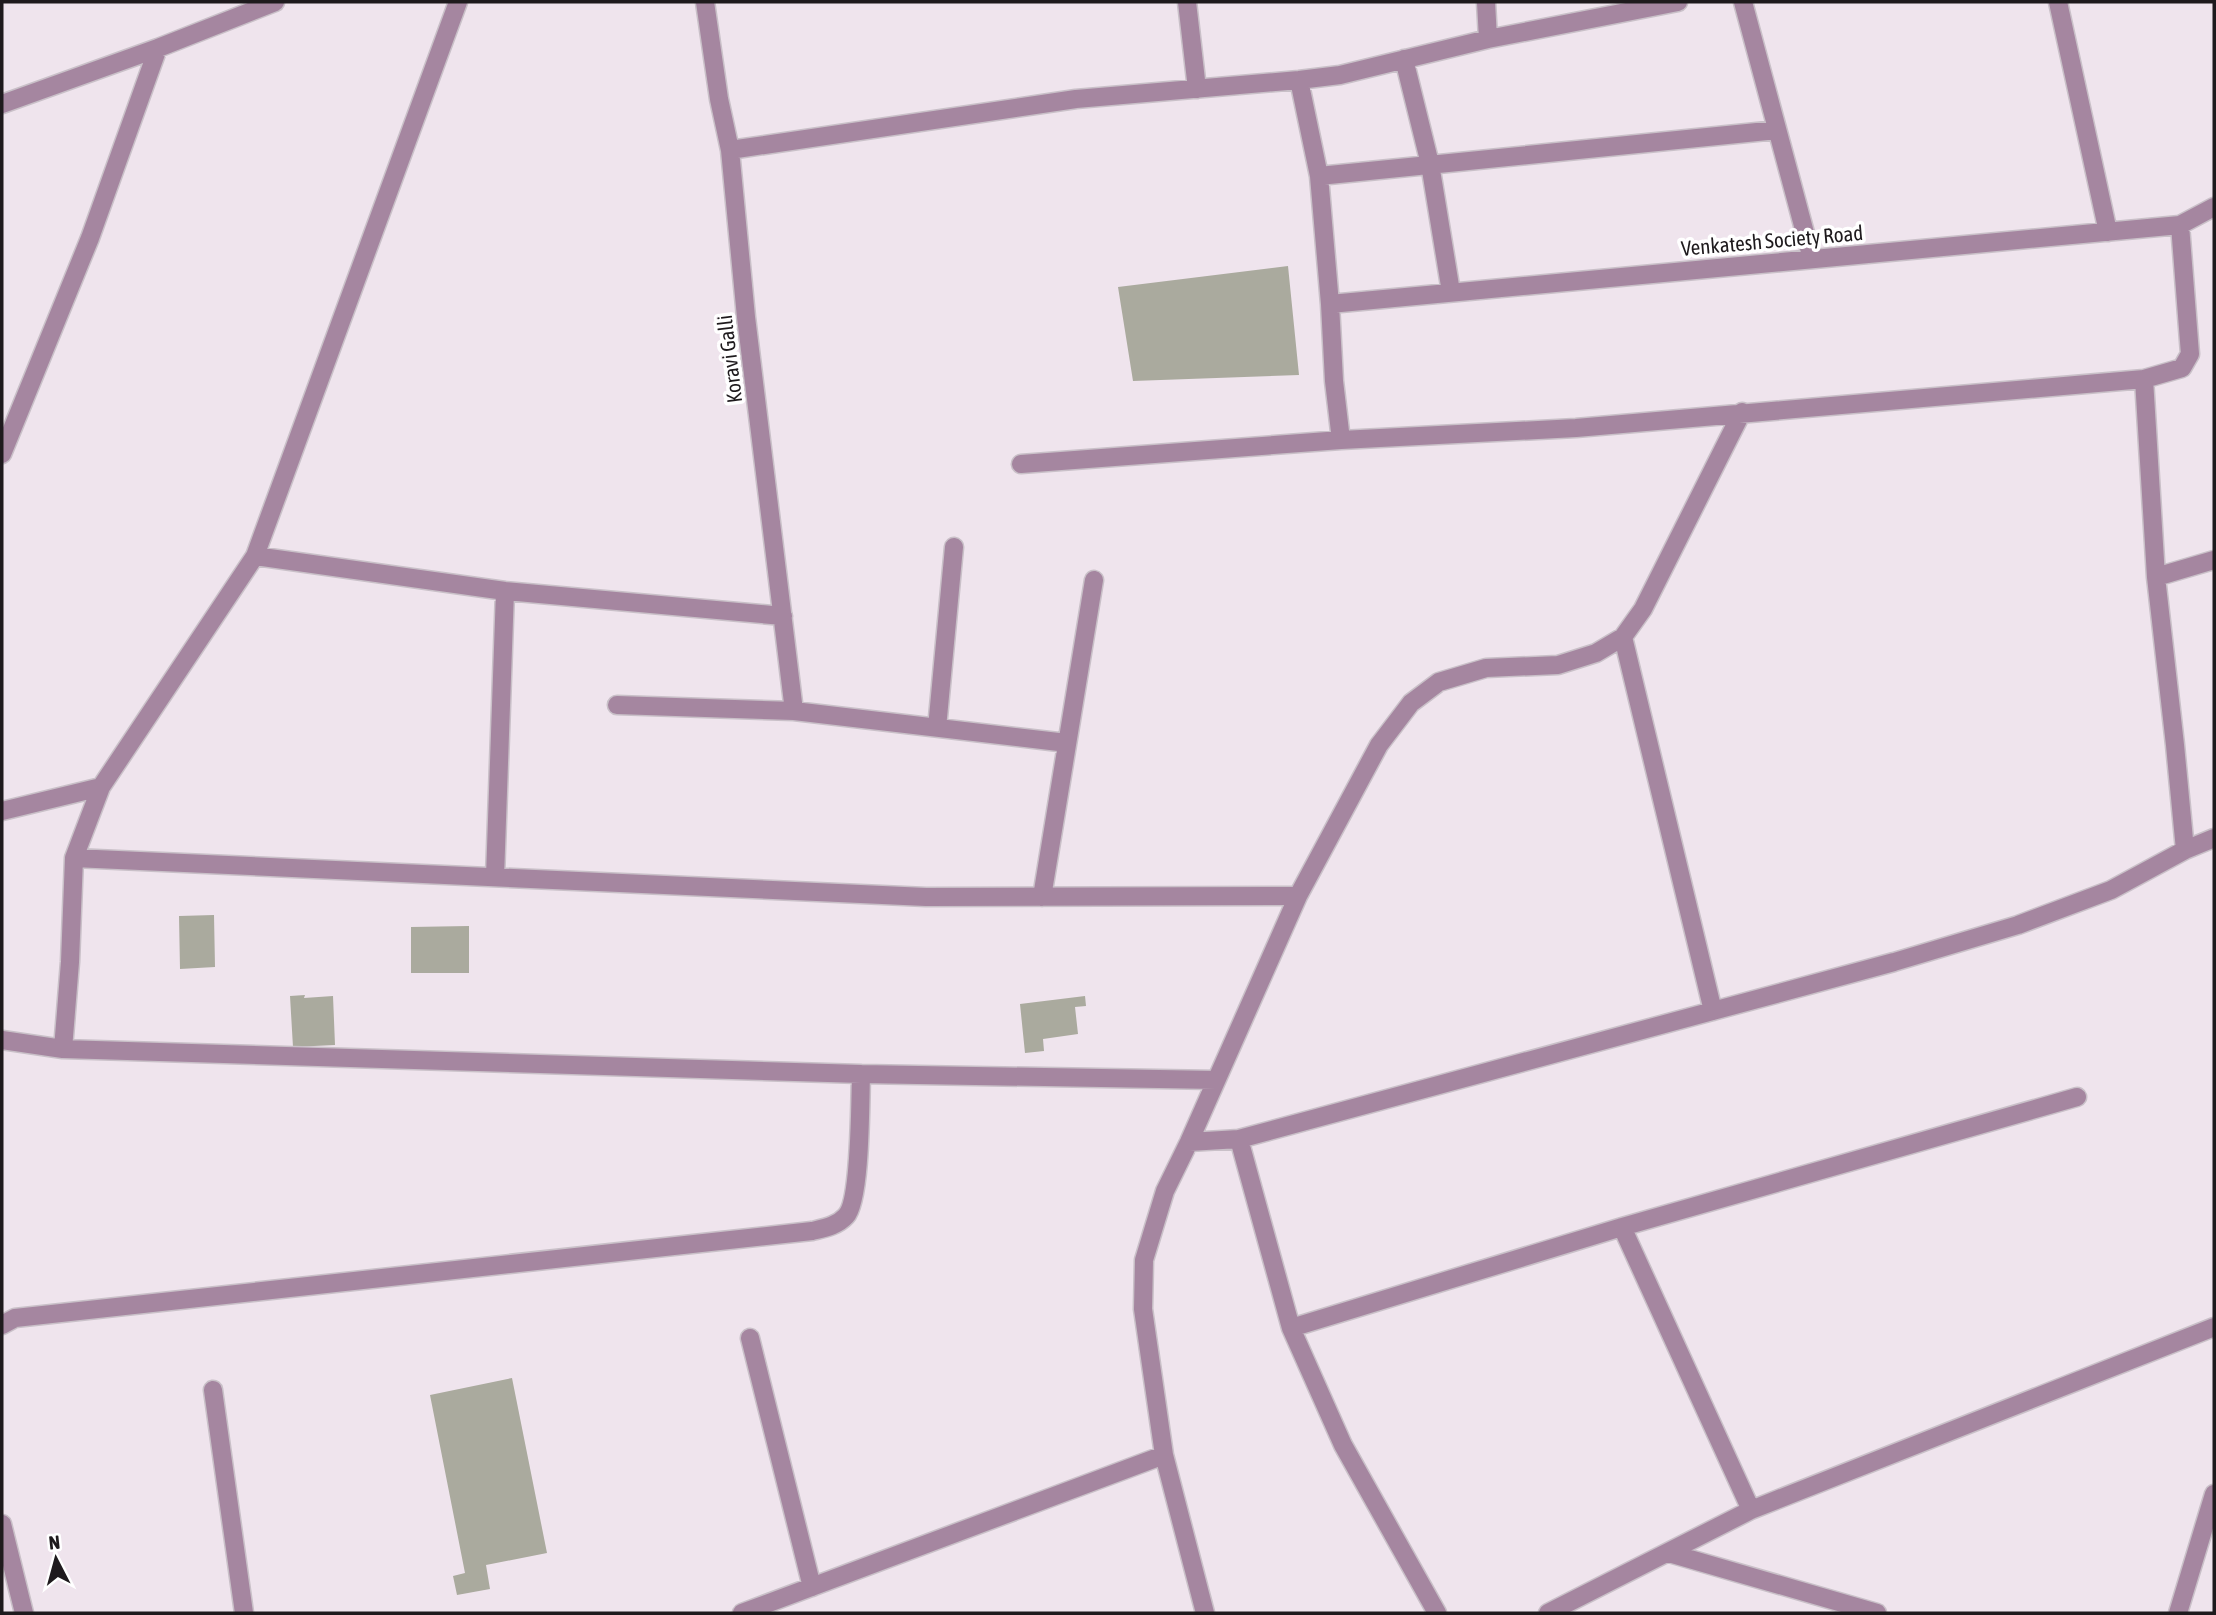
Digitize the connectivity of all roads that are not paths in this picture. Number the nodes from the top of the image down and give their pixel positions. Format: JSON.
{"nodes":[{"id":1,"x":275,"y":2,"type":"edge"},
{"id":2,"x":458,"y":2,"type":"edge"},
{"id":3,"x":705,"y":2,"type":"edge"},
{"id":4,"x":1187,"y":2,"type":"edge"},
{"id":5,"x":1486,"y":2,"type":"edge"},
{"id":6,"x":1678,"y":2,"type":"edge"},
{"id":7,"x":1743,"y":2,"type":"edge"},
{"id":8,"x":2058,"y":2,"type":"edge"},
{"id":9,"x":1488,"y":39,"type":"junction"},
{"id":10,"x":158,"y":48,"type":"junction"},
{"id":11,"x":1404,"y":59,"type":"junction"},
{"id":12,"x":1299,"y":80,"type":"junction"},
{"id":13,"x":1197,"y":89,"type":"junction"},
{"id":14,"x":2,"y":104,"type":"edge"},
{"id":15,"x":1777,"y":130,"type":"junction"},
{"id":16,"x":730,"y":150,"type":"junction"},
{"id":17,"x":1430,"y":164,"type":"junction"},
{"id":18,"x":1319,"y":176,"type":"junction"},
{"id":19,"x":2214,"y":207,"type":"edge"},
{"id":20,"x":2180,"y":225,"type":"junction"},
{"id":21,"x":2108,"y":232,"type":"junction"},
{"id":22,"x":1812,"y":259,"type":"junction"},
{"id":23,"x":1451,"y":292,"type":"junction"},
{"id":24,"x":1330,"y":304,"type":"junction"},
{"id":25,"x":2144,"y":379,"type":"junction"},
{"id":26,"x":1742,"y":412,"type":"junction"},
{"id":27,"x":1341,"y":440,"type":"junction"},
{"id":28,"x":2,"y":454,"type":"edge"},
{"id":29,"x":1021,"y":464,"type":"dead end"},
{"id":30,"x":954,"y":547,"type":"dead end"},
{"id":31,"x":255,"y":556,"type":"junction"},
{"id":32,"x":2214,"y":560,"type":"edge"},
{"id":33,"x":2156,"y":577,"type":"junction"},
{"id":34,"x":1094,"y":580,"type":"dead end"},
{"id":35,"x":505,"y":591,"type":"junction"},
{"id":36,"x":783,"y":616,"type":"junction"},
{"id":37,"x":1623,"y":637,"type":"junction"},
{"id":38,"x":617,"y":705,"type":"dead end"},
{"id":39,"x":794,"y":712,"type":"junction"},
{"id":40,"x":937,"y":728,"type":"junction"},
{"id":41,"x":1067,"y":743,"type":"junction"},
{"id":42,"x":101,"y":787,"type":"junction"},
{"id":43,"x":2,"y":811,"type":"edge"},
{"id":44,"x":2214,"y":838,"type":"edge"},
{"id":45,"x":2185,"y":850,"type":"junction"},
{"id":46,"x":74,"y":858,"type":"junction"},
{"id":47,"x":495,"y":877,"type":"junction"},
{"id":48,"x":1298,"y":896,"type":"junction"},
{"id":49,"x":1042,"y":897,"type":"junction"},
{"id":50,"x":1713,"y":1011,"type":"junction"},
{"id":51,"x":2,"y":1040,"type":"edge"},
{"id":52,"x":64,"y":1049,"type":"junction"},
{"id":53,"x":861,"y":1074,"type":"junction"},
{"id":54,"x":1216,"y":1080,"type":"junction"},
{"id":55,"x":2077,"y":1097,"type":"dead end"},
{"id":56,"x":1238,"y":1139,"type":"junction"},
{"id":57,"x":1189,"y":1142,"type":"junction"},
{"id":58,"x":1622,"y":1227,"type":"junction"},
{"id":59,"x":2,"y":1325,"type":"edge"},
{"id":60,"x":2214,"y":1326,"type":"edge"},
{"id":61,"x":1291,"y":1328,"type":"junction"},
{"id":62,"x":750,"y":1338,"type":"dead end"},
{"id":63,"x":214,"y":1390,"type":"dead end"},
{"id":64,"x":1164,"y":1455,"type":"junction"},
{"id":65,"x":2214,"y":1494,"type":"edge"},
{"id":66,"x":1751,"y":1510,"type":"junction"},
{"id":67,"x":2,"y":1524,"type":"edge"},
{"id":68,"x":1668,"y":1553,"type":"junction"},
{"id":69,"x":812,"y":1587,"type":"junction"},
{"id":70,"x":24,"y":1613,"type":"edge"},
{"id":71,"x":244,"y":1613,"type":"edge"},
{"id":72,"x":742,"y":1613,"type":"edge"},
{"id":73,"x":1205,"y":1613,"type":"edge"},
{"id":74,"x":1437,"y":1613,"type":"edge"},
{"id":75,"x":1548,"y":1613,"type":"edge"},
{"id":76,"x":1877,"y":1613,"type":"edge"},
{"id":77,"x":2178,"y":1613,"type":"edge"}],
"edges":[{"from":1,"to":10,"type":"street"},
{"from":2,"to":31,"type":"street"},
{"from":3,"to":16,"type":"street","name":"Koravi Galli"},
{"from":4,"to":13,"type":"street"},
{"from":5,"to":9,"type":"street"},
{"from":6,"to":9,"type":"street"},
{"from":7,"to":15,"type":"street"},
{"from":8,"to":21,"type":"street"},
{"from":9,"to":11,"type":"street"},
{"from":10,"to":14,"type":"street"},
{"from":10,"to":28,"type":"street"},
{"from":11,"to":12,"type":"street"},
{"from":11,"to":17,"type":"street"},
{"from":12,"to":13,"type":"street"},
{"from":12,"to":18,"type":"street"},
{"from":13,"to":16,"type":"street"},
{"from":15,"to":17,"type":"street"},
{"from":15,"to":22,"type":"street"},
{"from":16,"to":36,"type":"street","name":"Koravi Galli"},
{"from":17,"to":18,"type":"street"},
{"from":17,"to":23,"type":"street"},
{"from":18,"to":24,"type":"street"},
{"from":19,"to":20,"type":"street","name":"Venkatesh Society Road"},
{"from":20,"to":21,"type":"street","name":"Venkatesh Society Road"},
{"from":20,"to":25,"type":"street"},
{"from":21,"to":22,"type":"street","name":"Venkatesh Society Road"},
{"from":22,"to":23,"type":"street","name":"Venkatesh Society Road"},
{"from":23,"to":24,"type":"street","name":"Venkatesh Society Road"},
{"from":24,"to":27,"type":"street"},
{"from":25,"to":26,"type":"street"},
{"from":25,"to":33,"type":"street"},
{"from":26,"to":27,"type":"street"},
{"from":26,"to":37,"type":"street"},
{"from":27,"to":29,"type":"street"},
{"from":30,"to":40,"type":"street"},
{"from":31,"to":35,"type":"street"},
{"from":31,"to":42,"type":"street"},
{"from":32,"to":33,"type":"street"},
{"from":33,"to":45,"type":"street"},
{"from":34,"to":41,"type":"street"},
{"from":35,"to":36,"type":"street"},
{"from":35,"to":47,"type":"street"},
{"from":36,"to":39,"type":"street","name":"Koravi Galli"},
{"from":37,"to":48,"type":"street"},
{"from":37,"to":50,"type":"street"},
{"from":38,"to":39,"type":"street"},
{"from":39,"to":40,"type":"street"},
{"from":40,"to":41,"type":"street"},
{"from":41,"to":49,"type":"street"},
{"from":42,"to":43,"type":"street"},
{"from":42,"to":46,"type":"street"},
{"from":44,"to":45,"type":"street"},
{"from":45,"to":50,"type":"street"},
{"from":46,"to":47,"type":"street"},
{"from":46,"to":52,"type":"street"},
{"from":47,"to":49,"type":"street"},
{"from":48,"to":49,"type":"street"},
{"from":48,"to":54,"type":"street"},
{"from":50,"to":56,"type":"street"},
{"from":51,"to":52,"type":"street"},
{"from":52,"to":53,"type":"street"},
{"from":53,"to":54,"type":"street"},
{"from":53,"to":59,"type":"street"},
{"from":54,"to":57,"type":"street"},
{"from":55,"to":58,"type":"street"},
{"from":56,"to":57,"type":"street"},
{"from":56,"to":61,"type":"street"},
{"from":57,"to":64,"type":"street"},
{"from":58,"to":61,"type":"street"},
{"from":58,"to":66,"type":"street"},
{"from":60,"to":66,"type":"street"},
{"from":61,"to":74,"type":"street"},
{"from":62,"to":69,"type":"street"},
{"from":63,"to":71,"type":"street"},
{"from":64,"to":69,"type":"street"},
{"from":64,"to":73,"type":"street"},
{"from":65,"to":77,"type":"street"},
{"from":66,"to":68,"type":"street"},
{"from":67,"to":70,"type":"street"},
{"from":68,"to":75,"type":"street"},
{"from":68,"to":76,"type":"street"},
{"from":69,"to":72,"type":"street"}]}
